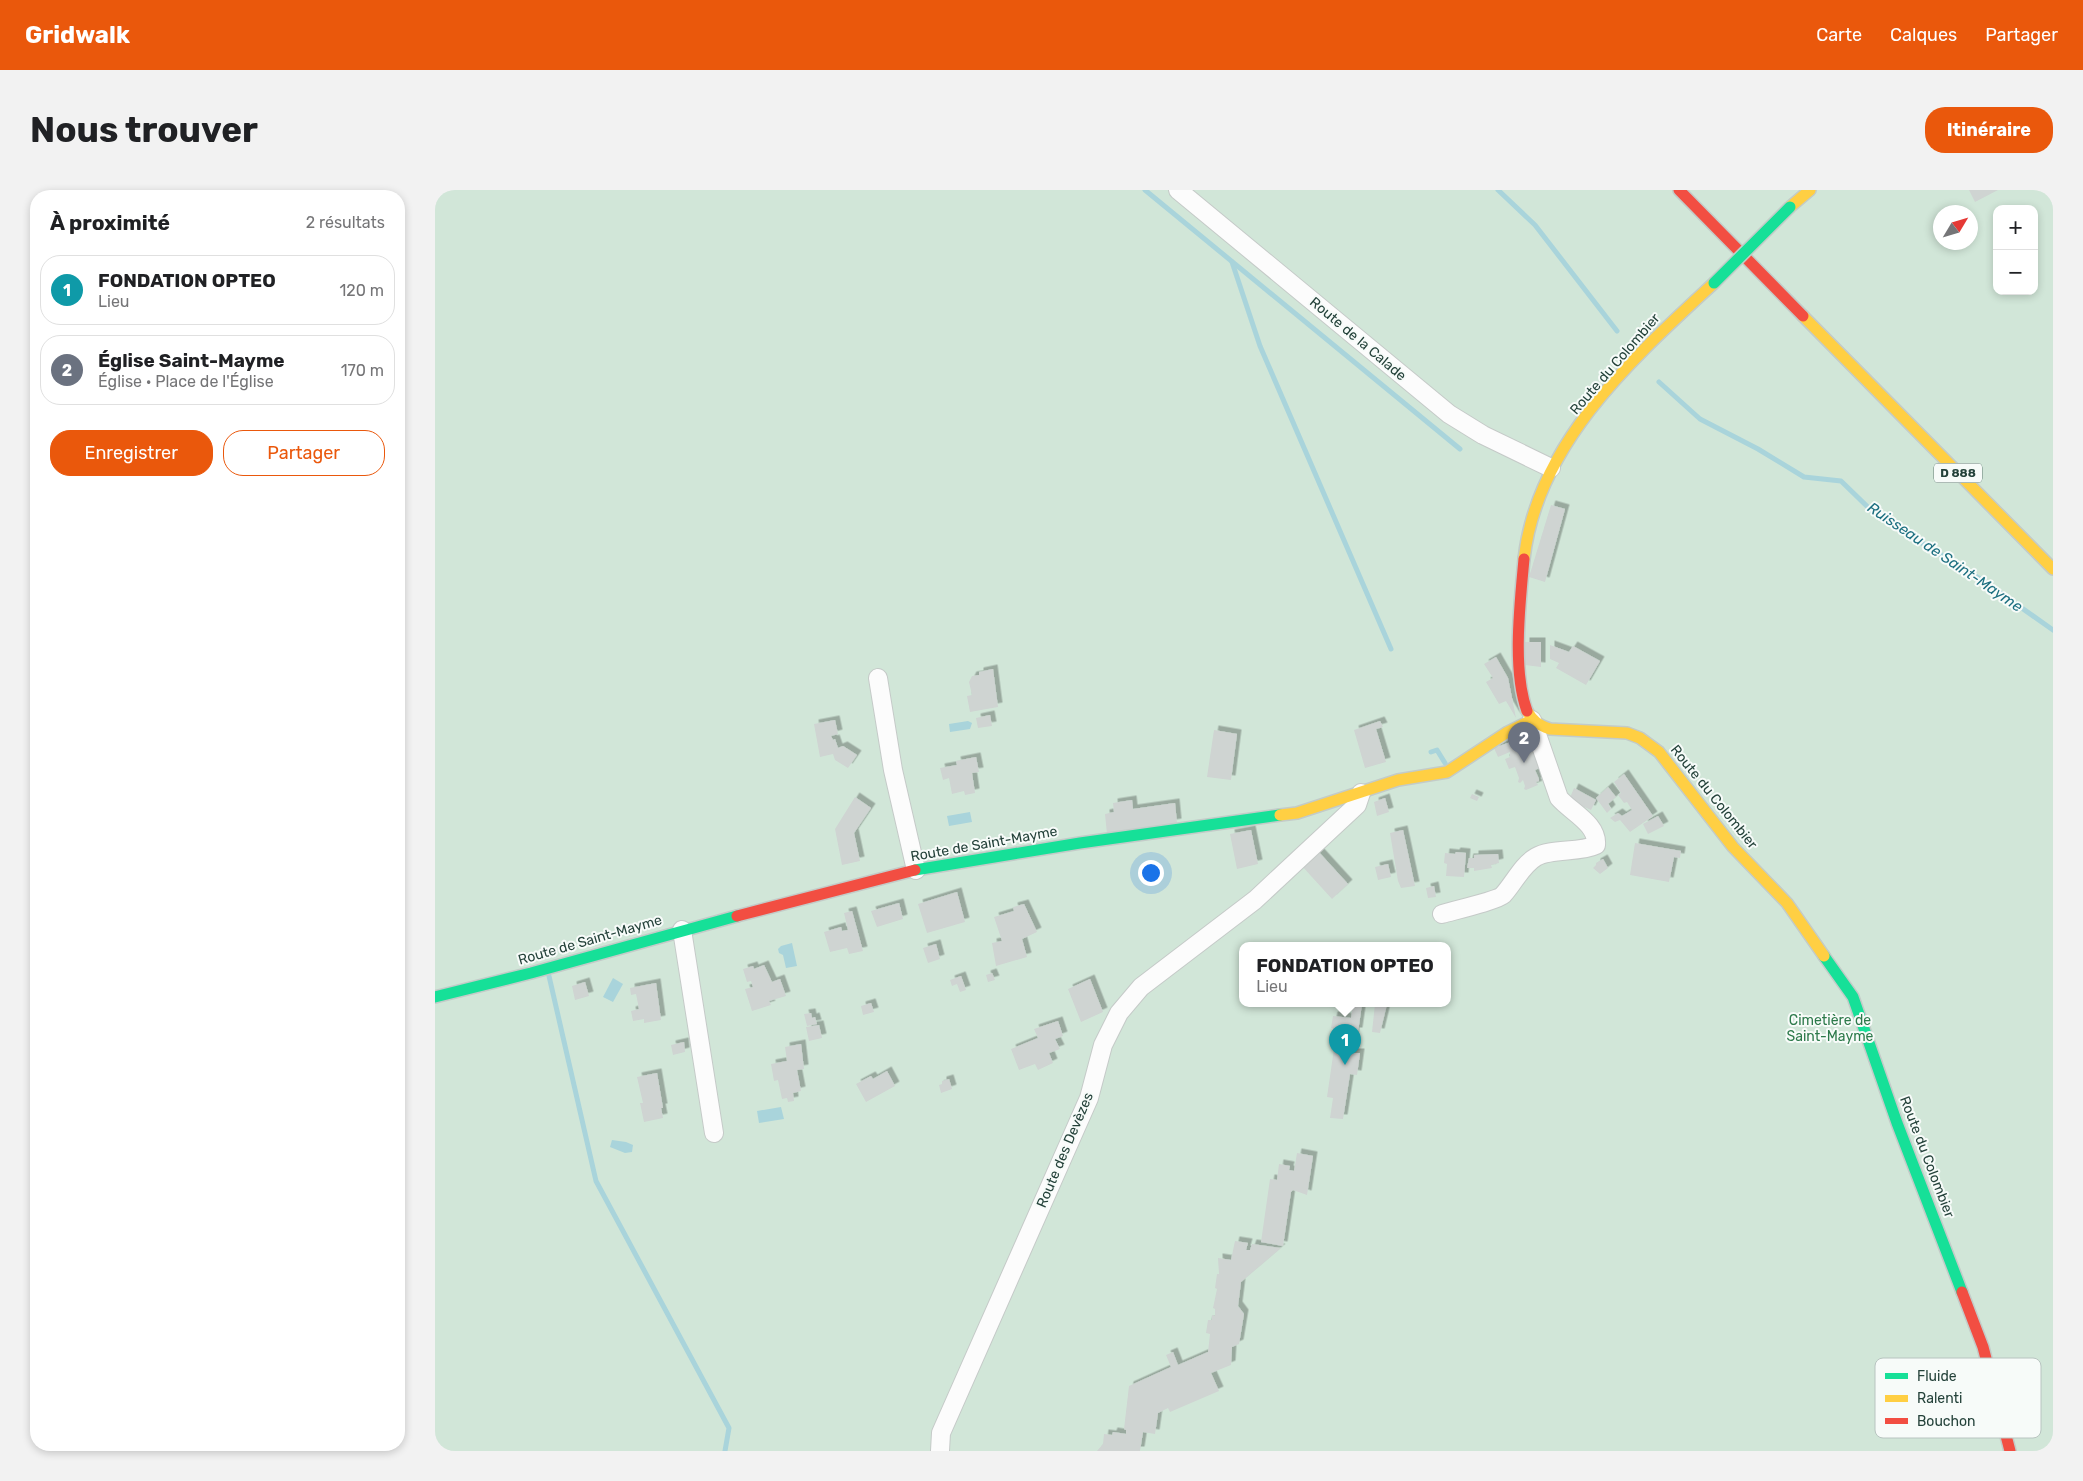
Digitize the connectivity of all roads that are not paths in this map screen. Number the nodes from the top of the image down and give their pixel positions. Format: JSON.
{"nodes":[{"id":1,"x":1179,"y":190,"type":"edge"},
{"id":2,"x":1679,"y":190,"type":"edge"},
{"id":3,"x":1810,"y":190,"type":"edge"},
{"id":4,"x":1865,"y":377,"type":"junction"},
{"id":5,"x":1923,"y":422,"type":"dead end"},
{"id":6,"x":1551,"y":468,"type":"junction"},
{"id":7,"x":2053,"y":569,"type":"edge"},
{"id":8,"x":878,"y":678,"type":"dead end"},
{"id":9,"x":1532,"y":720,"type":"junction"},
{"id":10,"x":1361,"y":794,"type":"junction"},
{"id":11,"x":916,"y":870,"type":"junction"},
{"id":12,"x":1442,"y":914,"type":"dead end"},
{"id":13,"x":682,"y":930,"type":"junction"},
{"id":14,"x":435,"y":996,"type":"edge"},
{"id":15,"x":714,"y":1133,"type":"dead end"},
{"id":16,"x":1986,"y":1358,"type":"edge"},
{"id":17,"x":2007,"y":1438,"type":"edge"},
{"id":18,"x":941,"y":1451,"type":"edge"},
{"id":19,"x":2010,"y":1451,"type":"edge"}],
"edges":[{"from":1,"to":6,"type":"street","name":"Route de la Calade"},
{"from":2,"to":4,"type":"street","number":"D 888"},
{"from":3,"to":6,"type":"street","name":"Route du Colombier","bridge":true},
{"from":4,"to":5,"type":"street","number":"D 888"},
{"from":4,"to":7,"type":"street","number":"D 888"},
{"from":6,"to":9,"type":"street","name":"Route du Colombier"},
{"from":8,"to":11,"type":"street"},
{"from":9,"to":10,"type":"street","name":"Route de Saint-Mayme"},
{"from":9,"to":12,"type":"street"},
{"from":9,"to":16,"type":"street","name":"Route du Colombier"},
{"from":10,"to":11,"type":"street","name":"Route de Saint-Mayme"},
{"from":10,"to":18,"type":"street","name":"Route des Devèzes"},
{"from":11,"to":13,"type":"street","name":"Route de Saint-Mayme"},
{"from":13,"to":14,"type":"street","name":"Route de Saint-Mayme"},
{"from":13,"to":15,"type":"street"},
{"from":17,"to":19,"type":"street","name":"Route du Colombier"}]}
